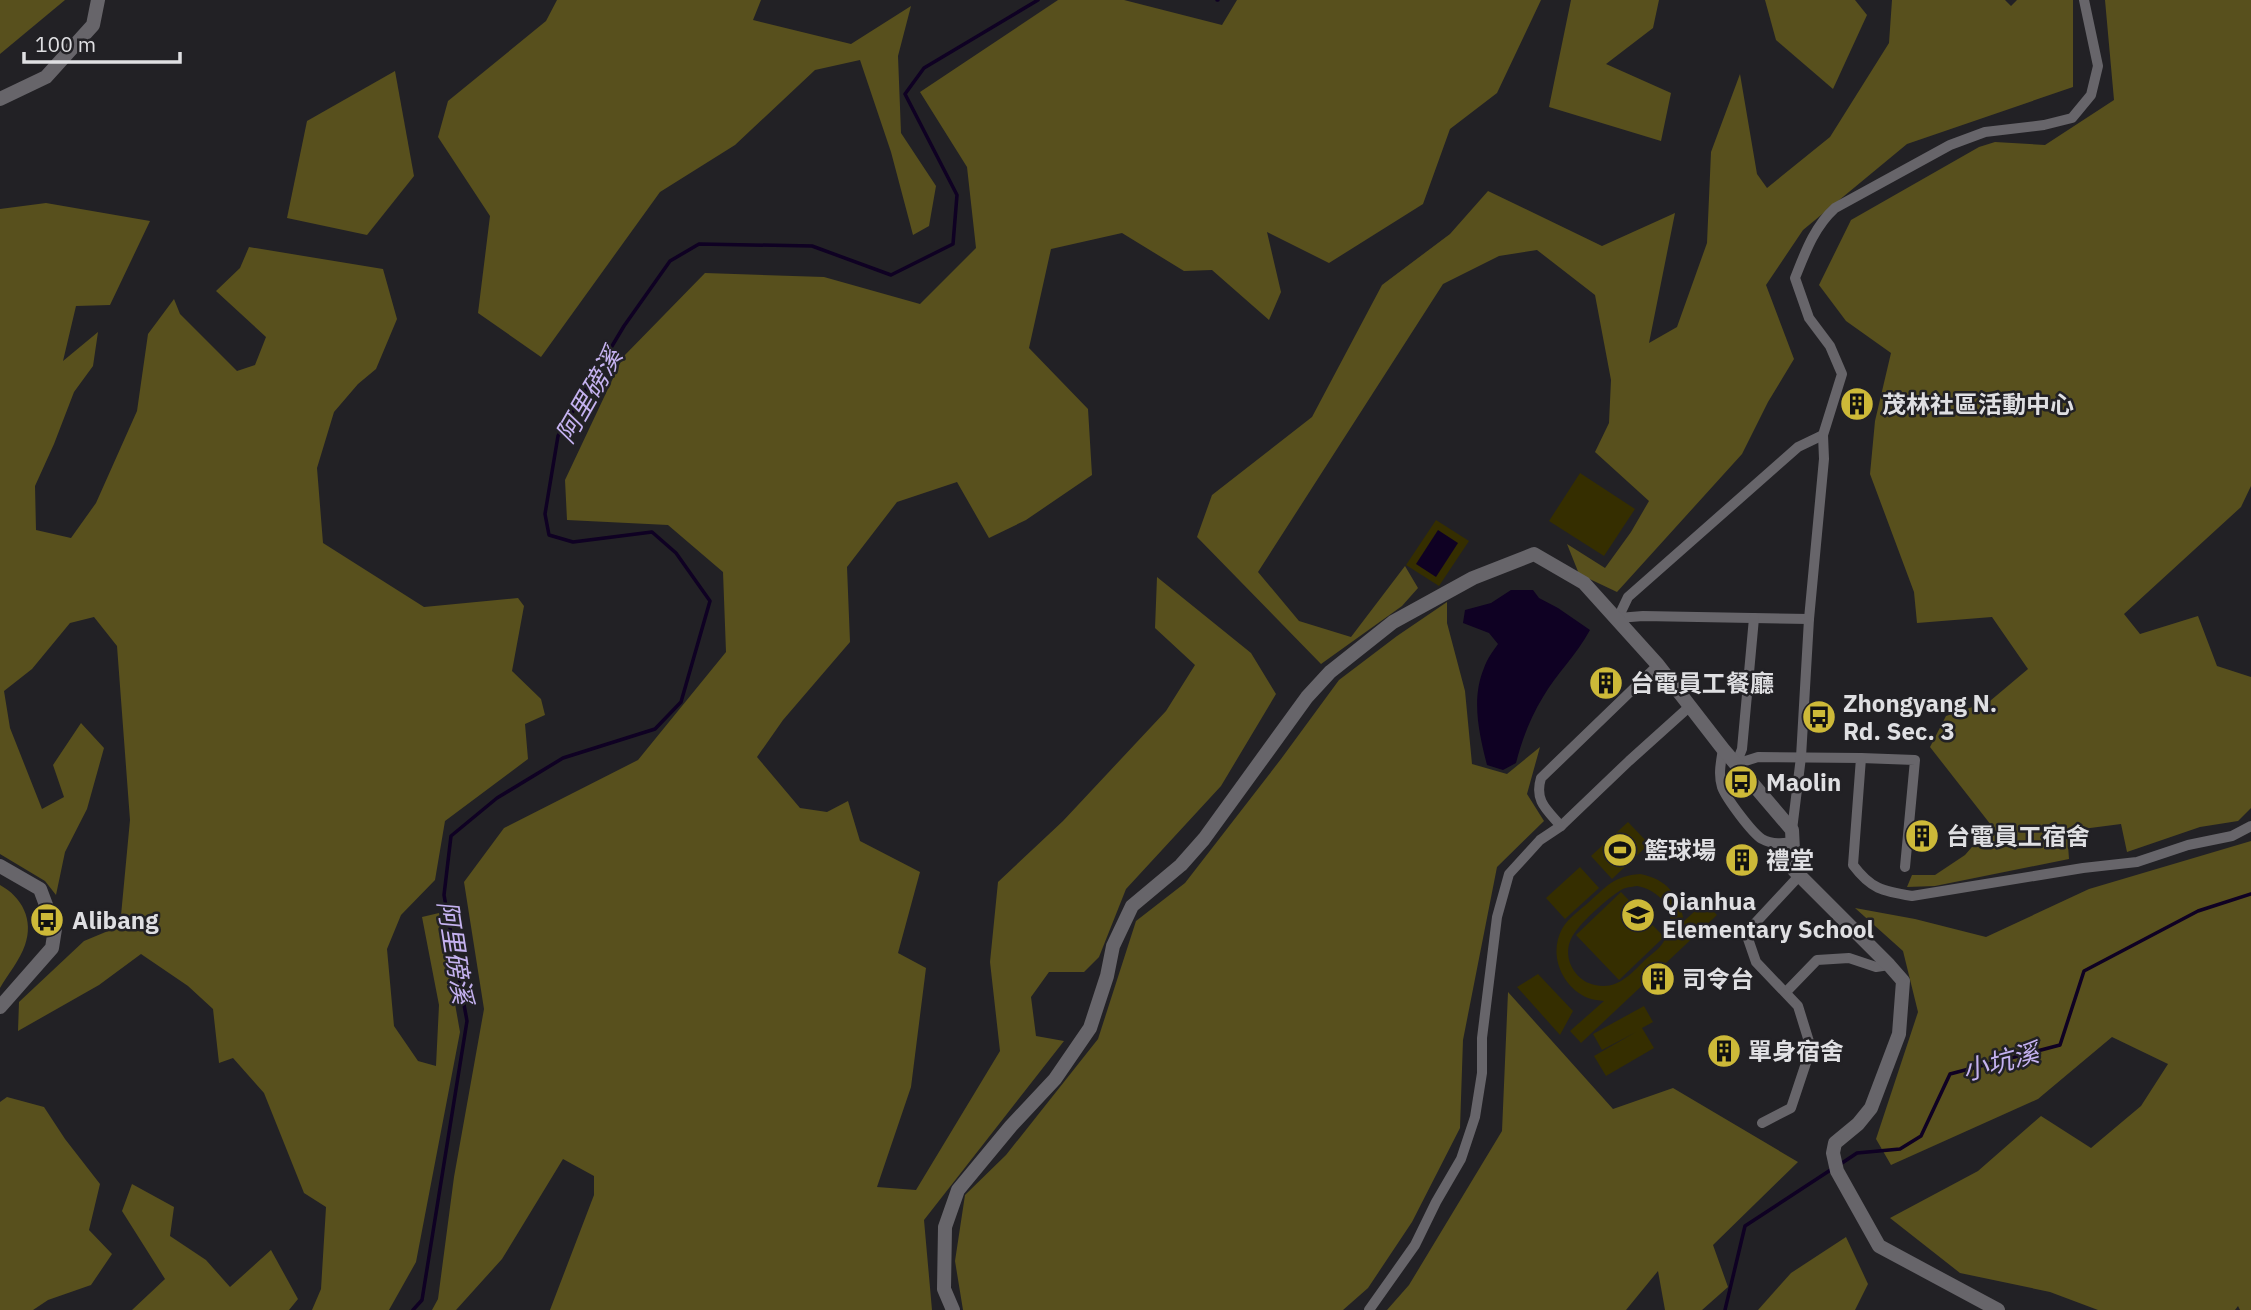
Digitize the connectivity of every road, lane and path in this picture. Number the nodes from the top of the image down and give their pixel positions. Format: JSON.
{"nodes":[{"id":1,"x":98,"y":0,"type":"edge"},
{"id":2,"x":2084,"y":0,"type":"edge"},
{"id":3,"x":0,"y":99,"type":"edge"},
{"id":4,"x":1823,"y":436,"type":"junction"},
{"id":5,"x":1618,"y":618,"type":"junction"},
{"id":6,"x":1754,"y":618,"type":"junction"},
{"id":7,"x":1809,"y":619,"type":"junction"},
{"id":8,"x":1658,"y":665,"type":"junction"},
{"id":9,"x":1689,"y":707,"type":"junction"},
{"id":10,"x":1723,"y":749,"type":"junction"},
{"id":11,"x":1801,"y":757,"type":"junction"},
{"id":12,"x":1861,"y":758,"type":"junction"},
{"id":13,"x":1736,"y":764,"type":"junction"},
{"id":14,"x":1561,"y":826,"type":"junction"},
{"id":15,"x":2251,"y":826,"type":"edge"},
{"id":16,"x":1793,"y":835,"type":"junction"},
{"id":17,"x":0,"y":866,"type":"edge"},
{"id":18,"x":1905,"y":867,"type":"dead end"},
{"id":19,"x":1799,"y":876,"type":"junction"},
{"id":20,"x":1889,"y":965,"type":"junction"},
{"id":21,"x":1786,"y":992,"type":"junction"},
{"id":22,"x":0,"y":1007,"type":"edge"},
{"id":23,"x":1762,"y":1123,"type":"dead end"},
{"id":24,"x":953,"y":1310,"type":"edge"},
{"id":25,"x":1369,"y":1310,"type":"edge"},
{"id":26,"x":1998,"y":1310,"type":"edge"}],
"edges":[{"from":1,"to":3,"type":"street"},
{"from":2,"to":4,"type":"street"},
{"from":4,"to":5,"type":"street"},
{"from":4,"to":7,"type":"street"},
{"from":5,"to":6,"type":"street"},
{"from":5,"to":8,"type":"street"},
{"from":5,"to":24,"type":"street"},
{"from":6,"to":7,"type":"street"},
{"from":6,"to":13,"type":"street"},
{"from":7,"to":11,"type":"street"},
{"from":8,"to":9,"type":"street"},
{"from":8,"to":14,"type":"street"},
{"from":9,"to":10,"type":"street"},
{"from":9,"to":14,"type":"street"},
{"from":10,"to":13,"type":"street"},
{"from":10,"to":16,"type":"street"},
{"from":11,"to":12,"type":"street"},
{"from":11,"to":13,"type":"street"},
{"from":11,"to":16,"type":"street"},
{"from":12,"to":15,"type":"street"},
{"from":12,"to":18,"type":"street"},
{"from":13,"to":16,"type":"street"},
{"from":14,"to":25,"type":"street"},
{"from":16,"to":19,"type":"street"},
{"from":17,"to":22,"type":"street"},
{"from":19,"to":20,"type":"street"},
{"from":19,"to":21,"type":"street"},
{"from":20,"to":21,"type":"street"},
{"from":20,"to":26,"type":"street"},
{"from":21,"to":23,"type":"street"}]}
